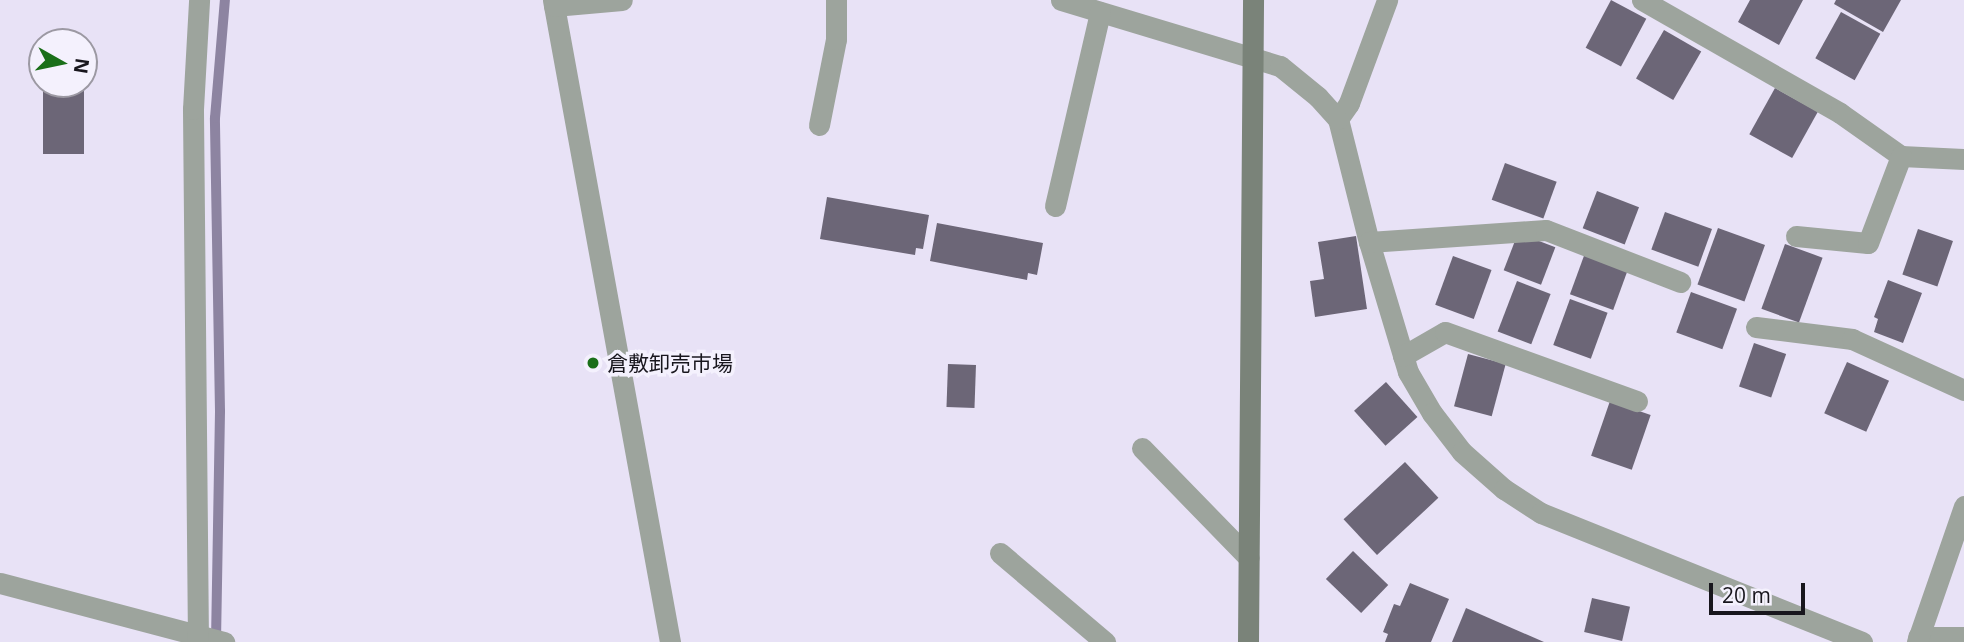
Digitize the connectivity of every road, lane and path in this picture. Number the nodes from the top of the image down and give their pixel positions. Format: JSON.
{"nodes":[{"id":1,"x":199,"y":0,"type":"edge"},
{"id":2,"x":622,"y":0,"type":"edge"},
{"id":3,"x":836,"y":0,"type":"edge"},
{"id":4,"x":1061,"y":0,"type":"edge"},
{"id":5,"x":1253,"y":0,"type":"edge"},
{"id":6,"x":1387,"y":0,"type":"edge"},
{"id":7,"x":1642,"y":0,"type":"edge"},
{"id":8,"x":553,"y":3,"type":"edge"},
{"id":9,"x":1100,"y":12,"type":"junction"},
{"id":10,"x":1254,"y":59,"type":"junction"},
{"id":11,"x":1338,"y":119,"type":"junction"},
{"id":12,"x":820,"y":125,"type":"dead end"},
{"id":13,"x":1901,"y":156,"type":"junction"},
{"id":14,"x":1964,"y":159,"type":"edge"},
{"id":15,"x":1055,"y":206,"type":"dead end"},
{"id":16,"x":1796,"y":236,"type":"dead end"},
{"id":17,"x":1369,"y":242,"type":"junction"},
{"id":18,"x":1680,"y":282,"type":"dead end"},
{"id":19,"x":1756,"y":327,"type":"dead end"},
{"id":20,"x":1403,"y":356,"type":"junction"},
{"id":21,"x":1964,"y":390,"type":"edge"},
{"id":22,"x":1637,"y":401,"type":"dead end"},
{"id":23,"x":1142,"y":449,"type":"dead end"},
{"id":24,"x":1964,"y":506,"type":"edge"},
{"id":25,"x":1000,"y":553,"type":"dead end"},
{"id":26,"x":1249,"y":558,"type":"junction"},
{"id":27,"x":0,"y":583,"type":"edge"},
{"id":28,"x":1964,"y":637,"type":"edge"},
{"id":29,"x":206,"y":639,"type":"edge"},
{"id":30,"x":1917,"y":640,"type":"edge"},
{"id":31,"x":670,"y":642,"type":"edge"},
{"id":32,"x":1105,"y":642,"type":"edge"},
{"id":33,"x":1248,"y":642,"type":"edge"},
{"id":34,"x":1862,"y":642,"type":"edge"}],
"edges":[{"from":1,"to":29,"type":"street"},
{"from":2,"to":8,"type":"street"},
{"from":3,"to":12,"type":"street"},
{"from":4,"to":9,"type":"street"},
{"from":5,"to":10,"type":"street"},
{"from":6,"to":11,"type":"street"},
{"from":7,"to":13,"type":"street"},
{"from":8,"to":31,"type":"street"},
{"from":9,"to":10,"type":"street"},
{"from":9,"to":15,"type":"street"},
{"from":10,"to":11,"type":"street"},
{"from":10,"to":26,"type":"street"},
{"from":11,"to":17,"type":"street"},
{"from":13,"to":14,"type":"street"},
{"from":13,"to":16,"type":"street"},
{"from":17,"to":18,"type":"street"},
{"from":17,"to":20,"type":"street"},
{"from":19,"to":21,"type":"street"},
{"from":20,"to":22,"type":"street"},
{"from":20,"to":34,"type":"street"},
{"from":23,"to":26,"type":"street"},
{"from":24,"to":30,"type":"street"},
{"from":25,"to":32,"type":"street"},
{"from":26,"to":33,"type":"street"},
{"from":27,"to":29,"type":"street"},
{"from":28,"to":30,"type":"street"}]}
